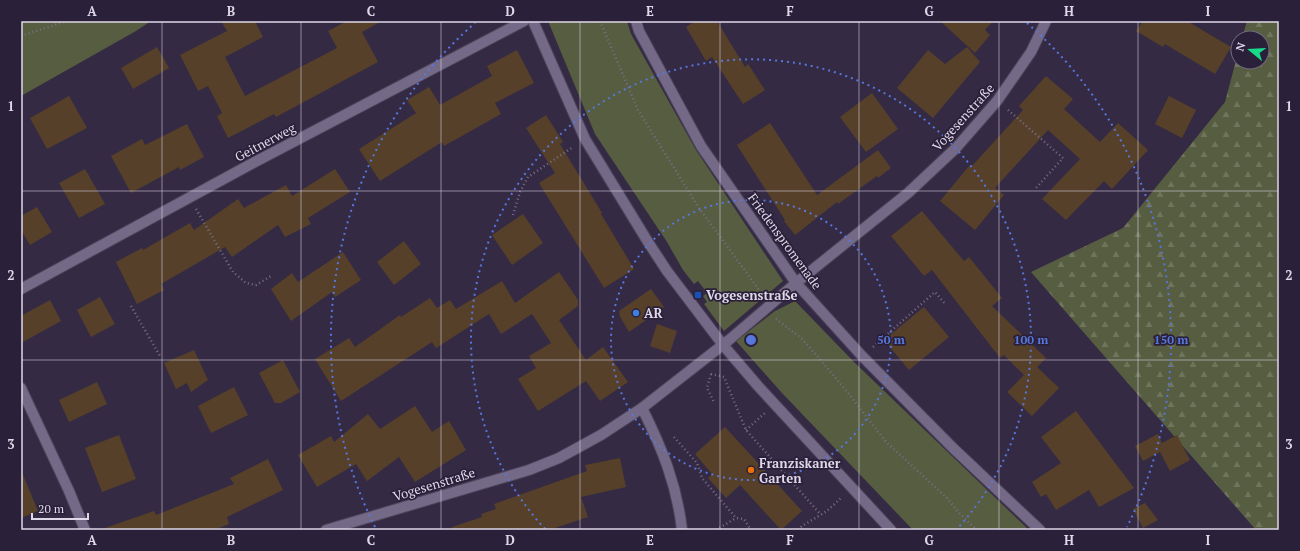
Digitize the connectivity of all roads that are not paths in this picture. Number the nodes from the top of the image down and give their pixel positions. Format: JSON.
{"nodes":[{"id":1,"x":524,"y":21,"type":"edge"},
{"id":2,"x":533,"y":21,"type":"edge"},
{"id":3,"x":636,"y":21,"type":"edge"},
{"id":4,"x":1046,"y":21,"type":"edge"},
{"id":5,"x":796,"y":283,"type":"junction"},
{"id":6,"x":21,"y":289,"type":"edge"},
{"id":7,"x":723,"y":345,"type":"junction"},
{"id":8,"x":21,"y":388,"type":"edge"},
{"id":9,"x":642,"y":408,"type":"junction"},
{"id":10,"x":85,"y":530,"type":"edge"},
{"id":11,"x":326,"y":530,"type":"edge"},
{"id":12,"x":682,"y":530,"type":"edge"},
{"id":13,"x":891,"y":530,"type":"edge"},
{"id":14,"x":1040,"y":530,"type":"edge"}],
"edges":[{"from":1,"to":6,"type":"street","name":"Geitnerweg"},
{"from":2,"to":7,"type":"street"},
{"from":3,"to":5,"type":"street","name":"Friedenspromenade"},
{"from":4,"to":5,"type":"street","name":"Vogesenstraße"},
{"from":5,"to":7,"type":"street","name":"Vogesenstraße"},
{"from":5,"to":14,"type":"street","name":"Friedenspromenade"},
{"from":7,"to":9,"type":"street","name":"Vogesenstraße"},
{"from":7,"to":13,"type":"street"},
{"from":8,"to":10,"type":"street"},
{"from":9,"to":11,"type":"street","name":"Vogesenstraße"},
{"from":9,"to":12,"type":"street"}]}
